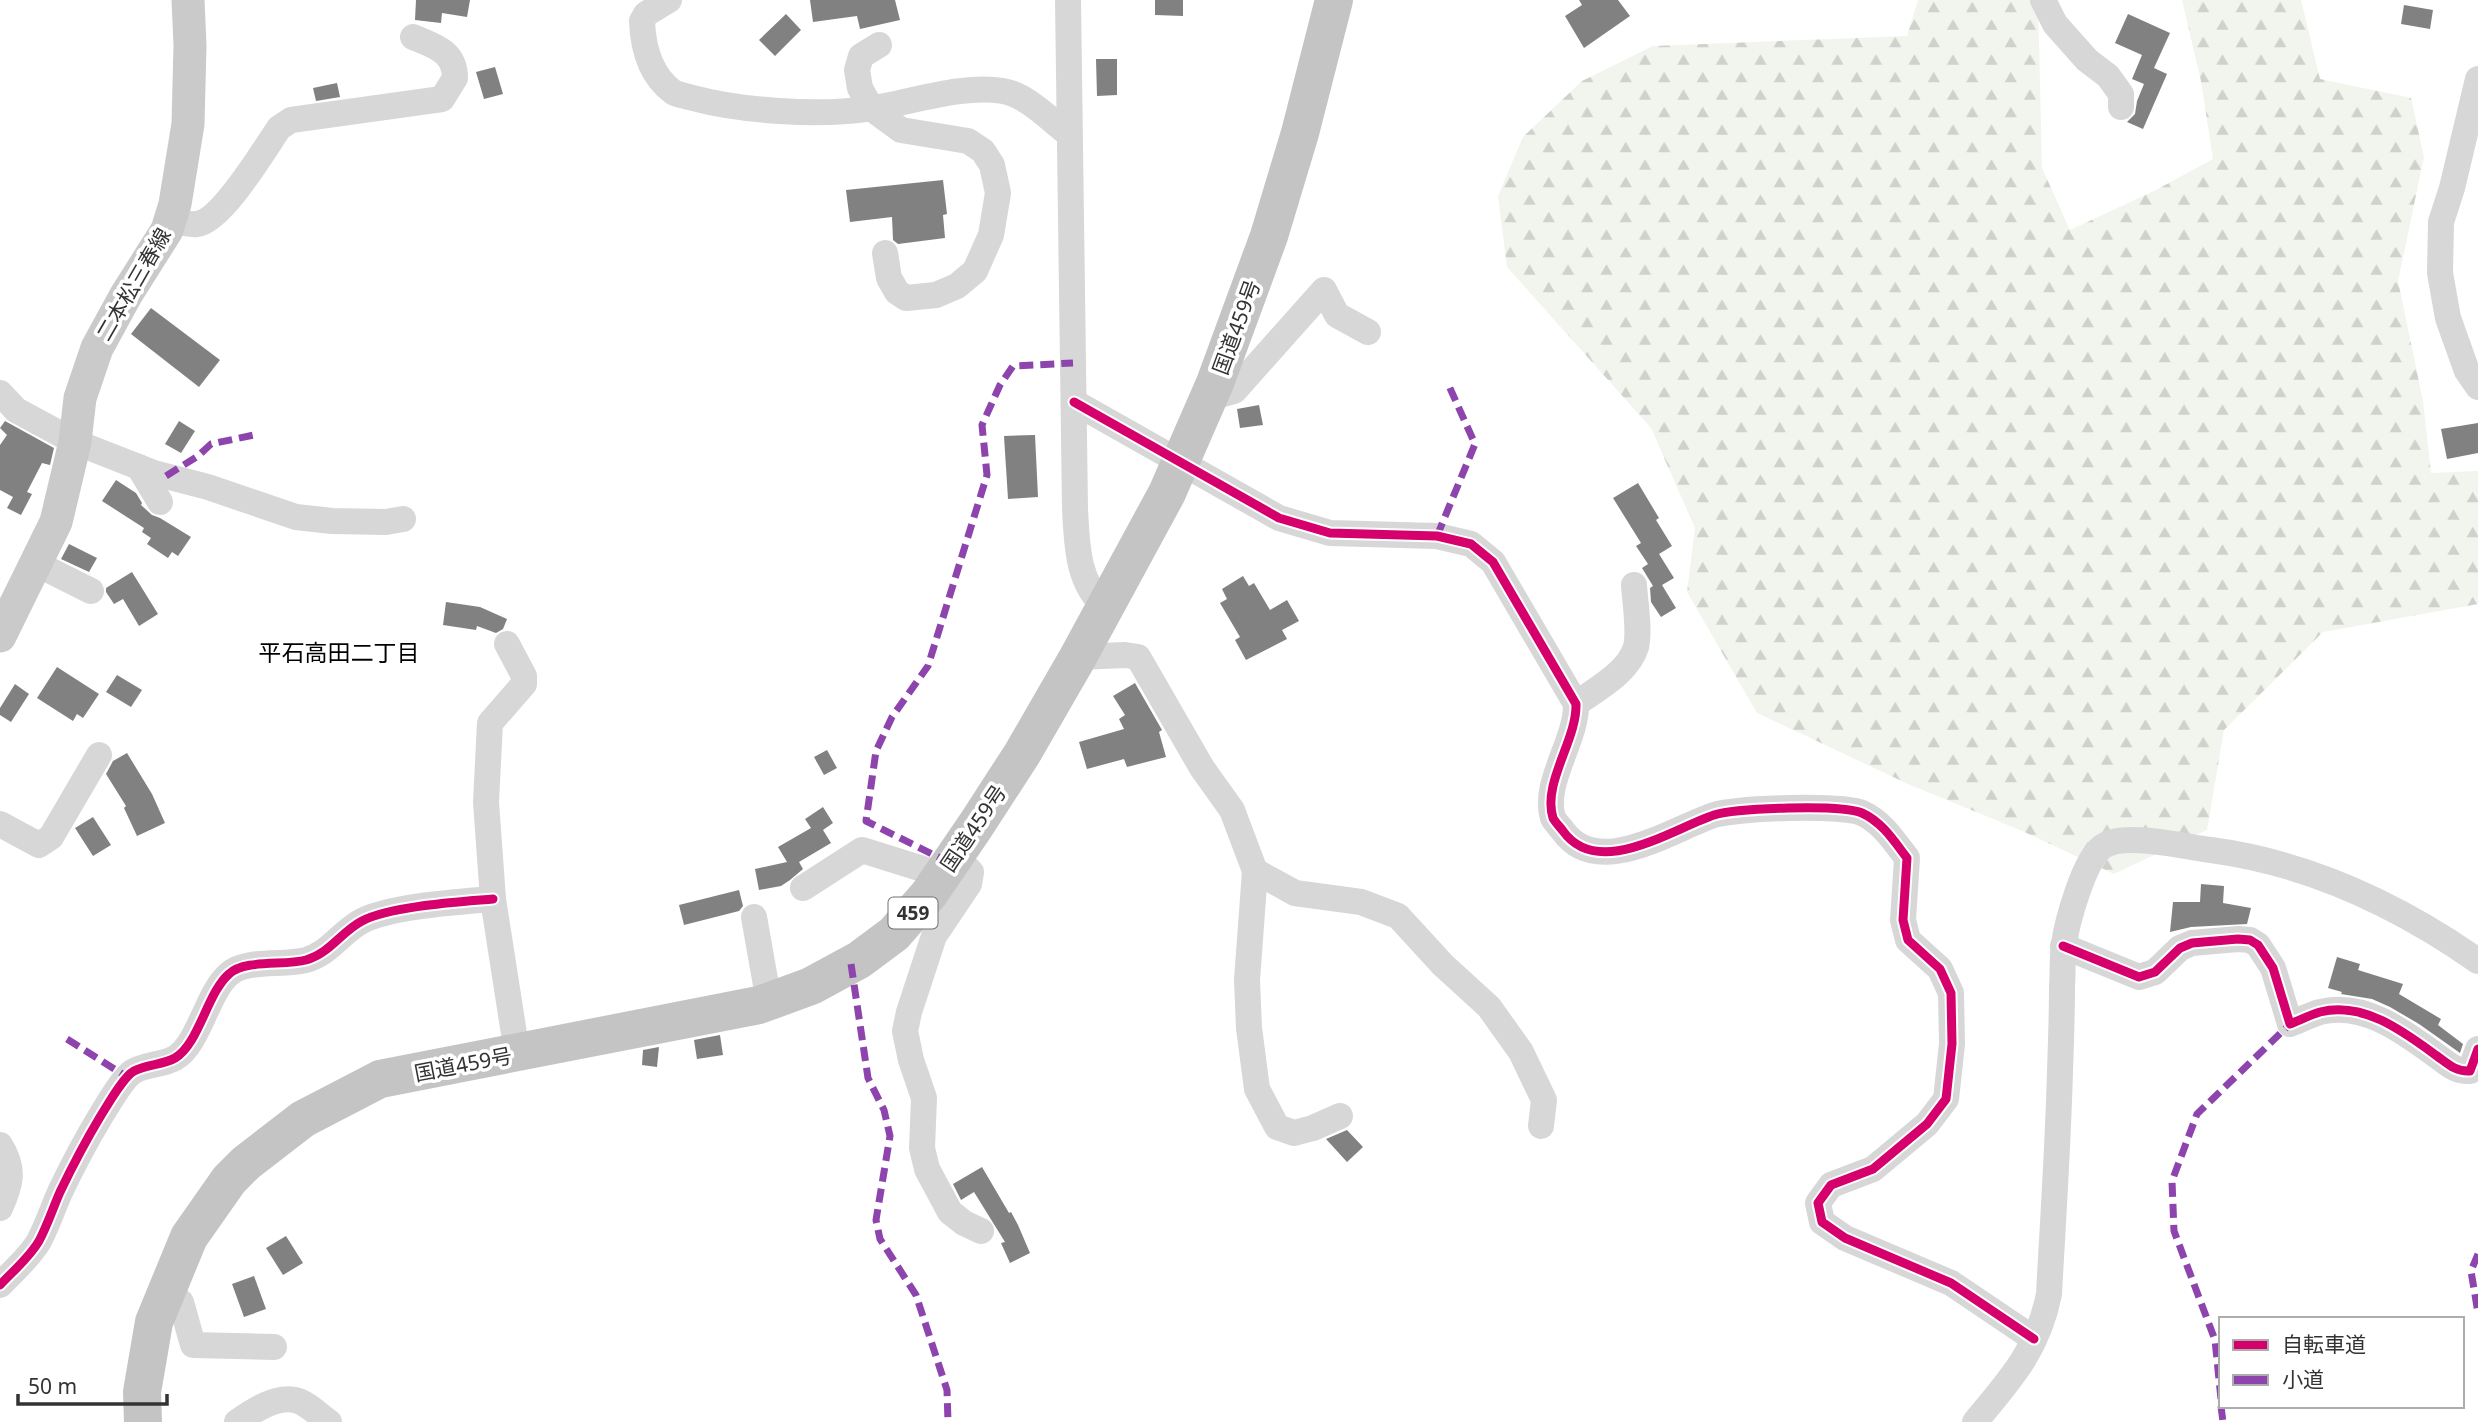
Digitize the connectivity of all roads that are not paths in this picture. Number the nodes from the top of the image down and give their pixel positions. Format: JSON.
{"nodes":[{"id":1,"x":188,"y":0,"type":"edge"},
{"id":2,"x":669,"y":0,"type":"edge"},
{"id":3,"x":1068,"y":0,"type":"edge"},
{"id":4,"x":1334,"y":0,"type":"edge"},
{"id":5,"x":2043,"y":0,"type":"edge"},
{"id":6,"x":413,"y":37,"type":"dead end"},
{"id":7,"x":879,"y":45,"type":"dead end"},
{"id":8,"x":2478,"y":79,"type":"edge"},
{"id":9,"x":2121,"y":107,"type":"dead end"},
{"id":10,"x":871,"y":108,"type":"junction"},
{"id":11,"x":1069,"y":134,"type":"junction"},
{"id":12,"x":170,"y":220,"type":"junction"},
{"id":13,"x":885,"y":253,"type":"dead end"},
{"id":14,"x":1368,"y":332,"type":"dead end"},
{"id":15,"x":2478,"y":387,"type":"edge"},
{"id":16,"x":0,"y":393,"type":"edge"},
{"id":17,"x":1209,"y":398,"type":"junction"},
{"id":18,"x":1074,"y":402,"type":"junction"},
{"id":19,"x":75,"y":442,"type":"junction"},
{"id":20,"x":1181,"y":461,"type":"junction"},
{"id":21,"x":139,"y":467,"type":"junction"},
{"id":22,"x":160,"y":502,"type":"dead end"},
{"id":23,"x":403,"y":519,"type":"dead end"},
{"id":24,"x":37,"y":564,"type":"junction"},
{"id":25,"x":1634,"y":585,"type":"dead end"},
{"id":26,"x":90,"y":591,"type":"dead end"},
{"id":27,"x":1106,"y":608,"type":"junction"},
{"id":28,"x":0,"y":636,"type":"edge"},
{"id":29,"x":507,"y":644,"type":"dead end"},
{"id":30,"x":1078,"y":657,"type":"junction"},
{"id":31,"x":1576,"y":704,"type":"junction"},
{"id":32,"x":99,"y":755,"type":"dead end"},
{"id":33,"x":0,"y":824,"type":"edge"},
{"id":34,"x":949,"y":865,"type":"junction"},
{"id":35,"x":1255,"y":871,"type":"junction"},
{"id":36,"x":803,"y":888,"type":"dead end"},
{"id":37,"x":493,"y":899,"type":"junction"},
{"id":38,"x":754,"y":917,"type":"dead end"},
{"id":39,"x":2063,"y":946,"type":"junction"},
{"id":40,"x":2478,"y":961,"type":"edge"},
{"id":41,"x":769,"y":1002,"type":"junction"},
{"id":42,"x":2478,"y":1049,"type":"edge"},
{"id":43,"x":517,"y":1054,"type":"junction"},
{"id":44,"x":1340,"y":1116,"type":"dead end"},
{"id":45,"x":1541,"y":1126,"type":"dead end"},
{"id":46,"x":0,"y":1145,"type":"edge"},
{"id":47,"x":0,"y":1208,"type":"edge"},
{"id":48,"x":981,"y":1231,"type":"dead end"},
{"id":49,"x":0,"y":1284,"type":"edge"},
{"id":50,"x":165,"y":1291,"type":"junction"},
{"id":51,"x":2034,"y":1339,"type":"junction"},
{"id":52,"x":274,"y":1347,"type":"dead end"},
{"id":53,"x":143,"y":1422,"type":"edge"},
{"id":54,"x":237,"y":1422,"type":"edge"},
{"id":55,"x":329,"y":1422,"type":"edge"},
{"id":56,"x":1975,"y":1422,"type":"edge"}],
"edges":[{"from":1,"to":12,"type":"main road","name":"二本松三春線"},
{"from":2,"to":10,"type":"street"},
{"from":3,"to":11,"type":"street"},
{"from":4,"to":17,"type":"highway","name":"国道459号","number":"459"},
{"from":5,"to":9,"type":"street"},
{"from":6,"to":12,"type":"street"},
{"from":7,"to":10,"type":"street"},
{"from":8,"to":15,"type":"street"},
{"from":10,"to":11,"type":"street"},
{"from":10,"to":13,"type":"street"},
{"from":11,"to":18,"type":"street"},
{"from":12,"to":19,"type":"main road","name":"二本松三春線"},
{"from":14,"to":17,"type":"street"},
{"from":16,"to":19,"type":"street"},
{"from":17,"to":20,"type":"highway","name":"国道459号","number":"459"},
{"from":18,"to":20,"type":"street"},
{"from":18,"to":27,"type":"street"},
{"from":19,"to":21,"type":"street"},
{"from":19,"to":24,"type":"main road","name":"二本松三春線"},
{"from":20,"to":27,"type":"highway","name":"国道459号","number":"459"},
{"from":20,"to":31,"type":"street"},
{"from":21,"to":22,"type":"street"},
{"from":21,"to":23,"type":"street"},
{"from":24,"to":26,"type":"street"},
{"from":24,"to":28,"type":"main road","name":"二本松三春線"},
{"from":25,"to":31,"type":"street"},
{"from":27,"to":30,"type":"highway","name":"国道459号","number":"459"},
{"from":29,"to":37,"type":"street"},
{"from":30,"to":34,"type":"highway","name":"国道459号","number":"459"},
{"from":30,"to":35,"type":"street"},
{"from":31,"to":51,"type":"street"},
{"from":32,"to":33,"type":"street"},
{"from":34,"to":36,"type":"street"},
{"from":34,"to":41,"type":"highway","name":"国道459号","number":"459"},
{"from":34,"to":48,"type":"street"},
{"from":35,"to":44,"type":"street"},
{"from":35,"to":45,"type":"street"},
{"from":37,"to":43,"type":"street"},
{"from":37,"to":49,"type":"street"},
{"from":38,"to":41,"type":"street"},
{"from":39,"to":40,"type":"street"},
{"from":39,"to":42,"type":"street"},
{"from":39,"to":51,"type":"street"},
{"from":41,"to":43,"type":"highway","name":"国道459号","number":"459"},
{"from":43,"to":50,"type":"highway","name":"国道459号","number":"459"},
{"from":46,"to":47,"type":"street"},
{"from":50,"to":52,"type":"street"},
{"from":50,"to":53,"type":"highway","name":"国道459号","number":"459"},
{"from":51,"to":56,"type":"street"},
{"from":54,"to":55,"type":"street"}]}
